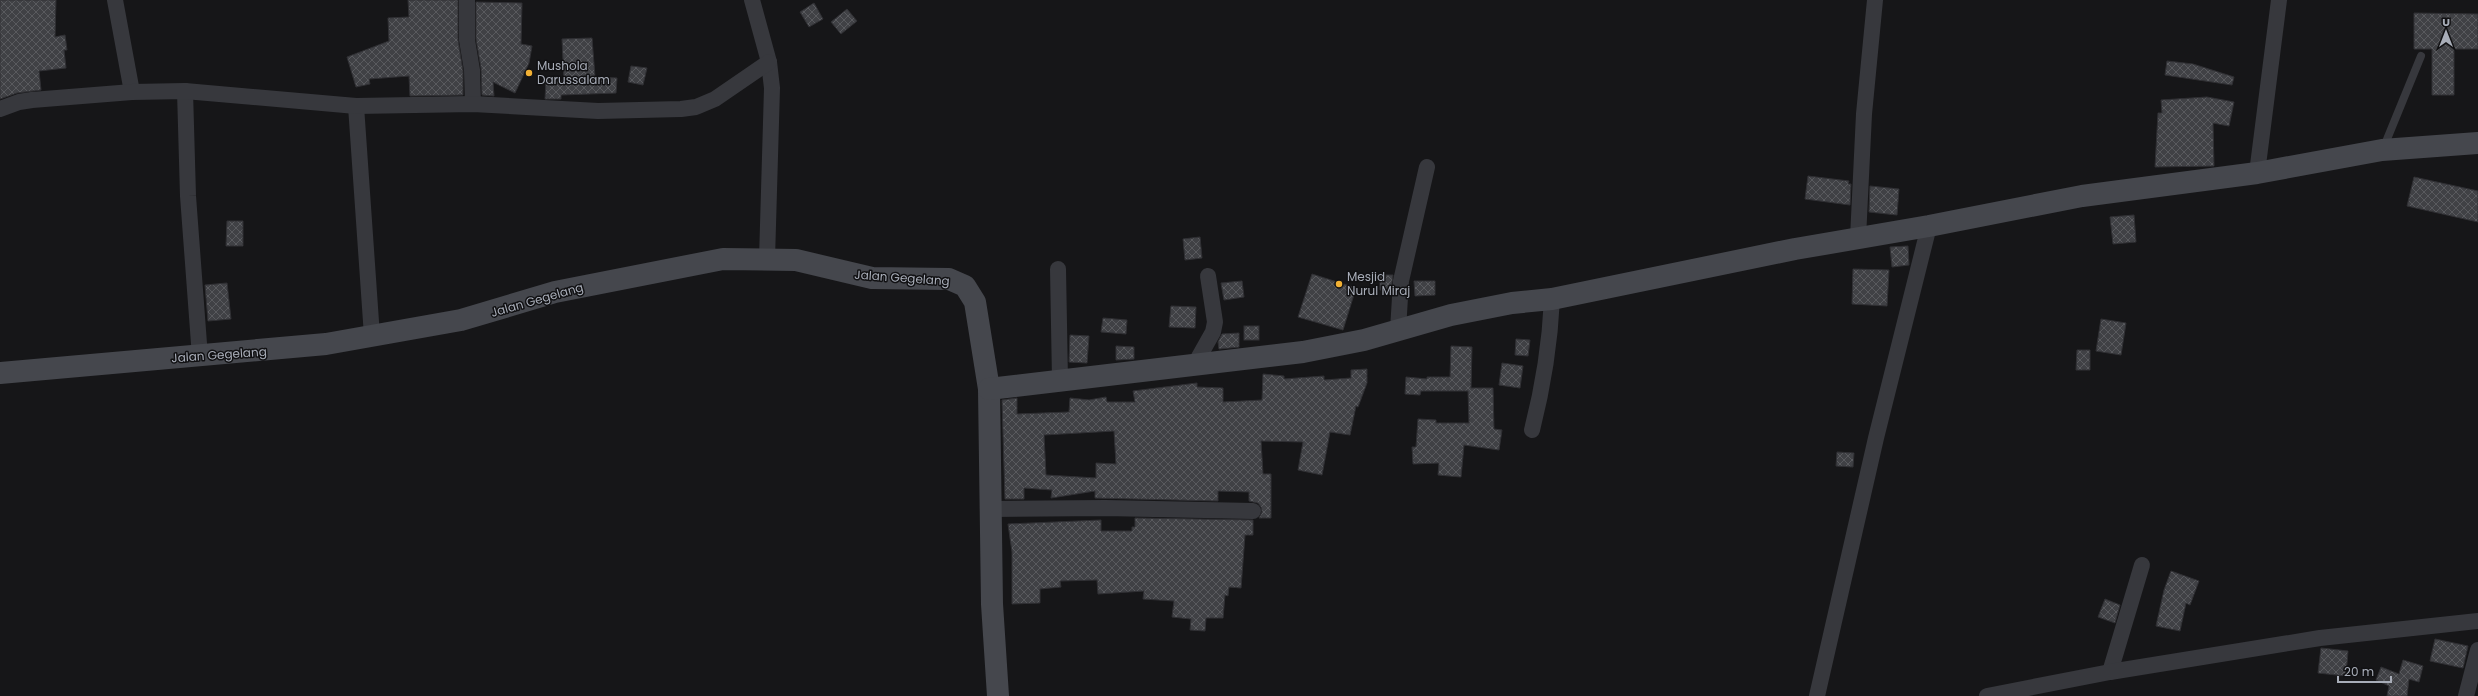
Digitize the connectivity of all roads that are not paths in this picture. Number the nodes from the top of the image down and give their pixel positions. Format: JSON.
{"nodes":[{"id":1,"x":114,"y":0,"type":"edge"},
{"id":2,"x":467,"y":0,"type":"edge"},
{"id":3,"x":752,"y":0,"type":"edge"},
{"id":4,"x":1875,"y":0,"type":"edge"},
{"id":5,"x":2280,"y":0,"type":"edge"},
{"id":6,"x":2421,"y":56,"type":"dead end"},
{"id":7,"x":769,"y":62,"type":"junction"},
{"id":8,"x":185,"y":91,"type":"junction"},
{"id":9,"x":132,"y":92,"type":"junction"},
{"id":10,"x":473,"y":104,"type":"junction"},
{"id":11,"x":356,"y":106,"type":"junction"},
{"id":12,"x":0,"y":109,"type":"edge"},
{"id":13,"x":2478,"y":143,"type":"edge"},
{"id":14,"x":2382,"y":150,"type":"junction"},
{"id":15,"x":1427,"y":167,"type":"dead end"},
{"id":16,"x":2257,"y":173,"type":"junction"},
{"id":17,"x":1929,"y":226,"type":"junction"},
{"id":18,"x":1858,"y":238,"type":"junction"},
{"id":19,"x":767,"y":259,"type":"junction"},
{"id":20,"x":1058,"y":269,"type":"dead end"},
{"id":21,"x":1208,"y":276,"type":"dead end"},
{"id":22,"x":1552,"y":298,"type":"junction"},
{"id":23,"x":1398,"y":330,"type":"junction"},
{"id":24,"x":372,"y":336,"type":"junction"},
{"id":25,"x":200,"y":357,"type":"junction"},
{"id":26,"x":1195,"y":364,"type":"junction"},
{"id":27,"x":0,"y":373,"type":"edge"},
{"id":28,"x":1060,"y":380,"type":"junction"},
{"id":29,"x":989,"y":389,"type":"junction"},
{"id":30,"x":1532,"y":430,"type":"dead end"},
{"id":31,"x":991,"y":509,"type":"junction"},
{"id":32,"x":1253,"y":512,"type":"dead end"},
{"id":33,"x":2142,"y":565,"type":"dead end"},
{"id":34,"x":2478,"y":621,"type":"edge"},
{"id":35,"x":2478,"y":650,"type":"edge"},
{"id":36,"x":2110,"y":672,"type":"junction"},
{"id":37,"x":998,"y":696,"type":"edge"},
{"id":38,"x":1817,"y":696,"type":"edge"},
{"id":39,"x":1987,"y":696,"type":"edge"},
{"id":40,"x":2466,"y":696,"type":"edge"}],
"edges":[{"from":1,"to":9,"type":"street"},
{"from":2,"to":10,"type":"street"},
{"from":3,"to":7,"type":"street"},
{"from":4,"to":18,"type":"street"},
{"from":5,"to":16,"type":"street"},
{"from":6,"to":14,"type":"lane"},
{"from":7,"to":10,"type":"street"},
{"from":7,"to":19,"type":"street"},
{"from":8,"to":9,"type":"street"},
{"from":8,"to":11,"type":"street"},
{"from":8,"to":25,"type":"street"},
{"from":9,"to":12,"type":"street"},
{"from":10,"to":11,"type":"street"},
{"from":11,"to":24,"type":"street"},
{"from":13,"to":14,"type":"street"},
{"from":14,"to":16,"type":"street"},
{"from":15,"to":23,"type":"street"},
{"from":16,"to":17,"type":"street"},
{"from":17,"to":18,"type":"street"},
{"from":17,"to":38,"type":"street"},
{"from":18,"to":22,"type":"street"},
{"from":19,"to":24,"type":"street","name":"Jalan Gegelang"},
{"from":19,"to":29,"type":"street","name":"Jalan Gegelang"},
{"from":20,"to":28,"type":"street"},
{"from":21,"to":26,"type":"street"},
{"from":22,"to":23,"type":"street"},
{"from":22,"to":30,"type":"street"},
{"from":23,"to":26,"type":"street"},
{"from":24,"to":25,"type":"street","name":"Jalan Gegelang"},
{"from":25,"to":27,"type":"street","name":"Jalan Gegelang"},
{"from":26,"to":28,"type":"street"},
{"from":28,"to":29,"type":"street"},
{"from":29,"to":31,"type":"street","name":"Jalan Gegelang"},
{"from":31,"to":32,"type":"street"},
{"from":31,"to":37,"type":"street","name":"Jalan Gegelang"},
{"from":33,"to":36,"type":"street"},
{"from":34,"to":36,"type":"street"},
{"from":35,"to":40,"type":"street"},
{"from":36,"to":39,"type":"street"}]}
